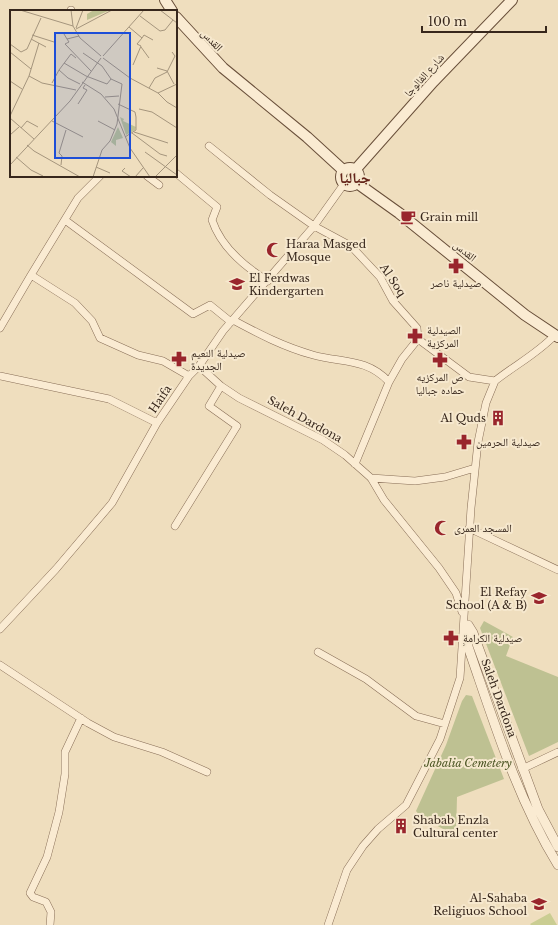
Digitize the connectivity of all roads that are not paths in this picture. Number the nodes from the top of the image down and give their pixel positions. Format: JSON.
{"nodes":[{"id":1,"x":165,"y":0,"type":"edge"},
{"id":2,"x":512,"y":0,"type":"edge"},
{"id":3,"x":171,"y":10,"type":"edge"},
{"id":4,"x":177,"y":20,"type":"edge"},
{"id":5,"x":209,"y":146,"type":"dead end"},
{"id":6,"x":356,"y":169,"type":"junction"},
{"id":7,"x":343,"y":170,"type":"junction"},
{"id":8,"x":177,"y":174,"type":"edge"},
{"id":9,"x":99,"y":177,"type":"edge"},
{"id":10,"x":148,"y":177,"type":"edge"},
{"id":11,"x":357,"y":183,"type":"junction"},
{"id":12,"x":344,"y":184,"type":"junction"},
{"id":13,"x":159,"y":185,"type":"dead end"},
{"id":14,"x":65,"y":220,"type":"junction"},
{"id":15,"x":314,"y":226,"type":"junction"},
{"id":16,"x":31,"y":275,"type":"junction"},
{"id":17,"x":268,"y":281,"type":"junction"},
{"id":18,"x":232,"y":321,"type":"junction"},
{"id":19,"x":0,"y":328,"type":"edge"},
{"id":20,"x":556,"y":336,"type":"edge"},
{"id":21,"x":418,"y":339,"type":"junction"},
{"id":22,"x":199,"y":366,"type":"junction"},
{"id":23,"x":0,"y":376,"type":"edge"},
{"id":24,"x":189,"y":376,"type":"junction"},
{"id":25,"x":495,"y":381,"type":"junction"},
{"id":26,"x":389,"y":382,"type":"junction"},
{"id":27,"x":221,"y":386,"type":"junction"},
{"id":28,"x":157,"y":423,"type":"junction"},
{"id":29,"x":355,"y":464,"type":"junction"},
{"id":30,"x":475,"y":468,"type":"junction"},
{"id":31,"x":371,"y":478,"type":"junction"},
{"id":32,"x":175,"y":526,"type":"dead end"},
{"id":33,"x":469,"y":528,"type":"junction"},
{"id":34,"x":558,"y":570,"type":"edge"},
{"id":35,"x":464,"y":616,"type":"junction"},
{"id":36,"x":468,"y":625,"type":"junction"},
{"id":37,"x":0,"y":629,"type":"edge"},
{"id":38,"x":318,"y":652,"type":"dead end"},
{"id":39,"x":0,"y":665,"type":"edge"},
{"id":40,"x":80,"y":718,"type":"junction"},
{"id":41,"x":445,"y":724,"type":"junction"},
{"id":42,"x":558,"y":752,"type":"edge"},
{"id":43,"x":522,"y":769,"type":"junction"},
{"id":44,"x":207,"y":772,"type":"dead end"},
{"id":45,"x":558,"y":847,"type":"edge"},
{"id":46,"x":558,"y":865,"type":"edge"},
{"id":47,"x":50,"y":925,"type":"edge"},
{"id":48,"x":328,"y":925,"type":"edge"}],
"edges":[{"from":1,"to":3,"type":"main road"},
{"from":2,"to":6,"type":"main road","name":"شارع الفالوجا"},
{"from":4,"to":7,"type":"main road","name":"القدس"},
{"from":5,"to":15,"type":"street","name":"Al Soq"},
{"from":6,"to":7,"type":"main road"},
{"from":6,"to":11,"type":"main road"},
{"from":7,"to":12,"type":"main road"},
{"from":8,"to":17,"type":"street"},
{"from":9,"to":14,"type":"street"},
{"from":10,"to":13,"type":"street"},
{"from":11,"to":12,"type":"main road"},
{"from":11,"to":20,"type":"main road","name":"القدس"},
{"from":12,"to":15,"type":"street","name":"Haifa"},
{"from":14,"to":16,"type":"street"},
{"from":14,"to":18,"type":"street"},
{"from":15,"to":17,"type":"street","name":"Haifa"},
{"from":15,"to":21,"type":"street","name":"Al Soq"},
{"from":16,"to":19,"type":"street"},
{"from":16,"to":24,"type":"street"},
{"from":17,"to":18,"type":"street","name":"Haifa"},
{"from":18,"to":22,"type":"street","name":"Haifa"},
{"from":18,"to":26,"type":"street"},
{"from":20,"to":25,"type":"street"},
{"from":21,"to":25,"type":"street"},
{"from":21,"to":26,"type":"street"},
{"from":22,"to":24,"type":"street","name":"Haifa"},
{"from":22,"to":27,"type":"street","name":"Saleh Dardona"},
{"from":23,"to":28,"type":"street"},
{"from":24,"to":28,"type":"street","name":"Haifa"},
{"from":25,"to":30,"type":"street"},
{"from":26,"to":29,"type":"street"},
{"from":27,"to":29,"type":"street","name":"Saleh Dardona"},
{"from":27,"to":32,"type":"street"},
{"from":28,"to":37,"type":"street","name":"Haifa"},
{"from":29,"to":31,"type":"street","name":"Saleh Dardona"},
{"from":30,"to":31,"type":"street"},
{"from":30,"to":33,"type":"street"},
{"from":31,"to":35,"type":"street","name":"Saleh Dardona"},
{"from":33,"to":34,"type":"street"},
{"from":33,"to":35,"type":"street"},
{"from":35,"to":36,"type":"street","name":"Saleh Dardona"},
{"from":35,"to":41,"type":"street"},
{"from":36,"to":43,"type":"street","name":"Saleh Dardona"},
{"from":36,"to":46,"type":"street","name":"Saleh Dardona"},
{"from":38,"to":41,"type":"street"},
{"from":39,"to":40,"type":"street"},
{"from":40,"to":44,"type":"street"},
{"from":40,"to":47,"type":"street"},
{"from":41,"to":48,"type":"street"},
{"from":42,"to":43,"type":"street"},
{"from":43,"to":45,"type":"street","name":"Saleh Dardona"}]}
